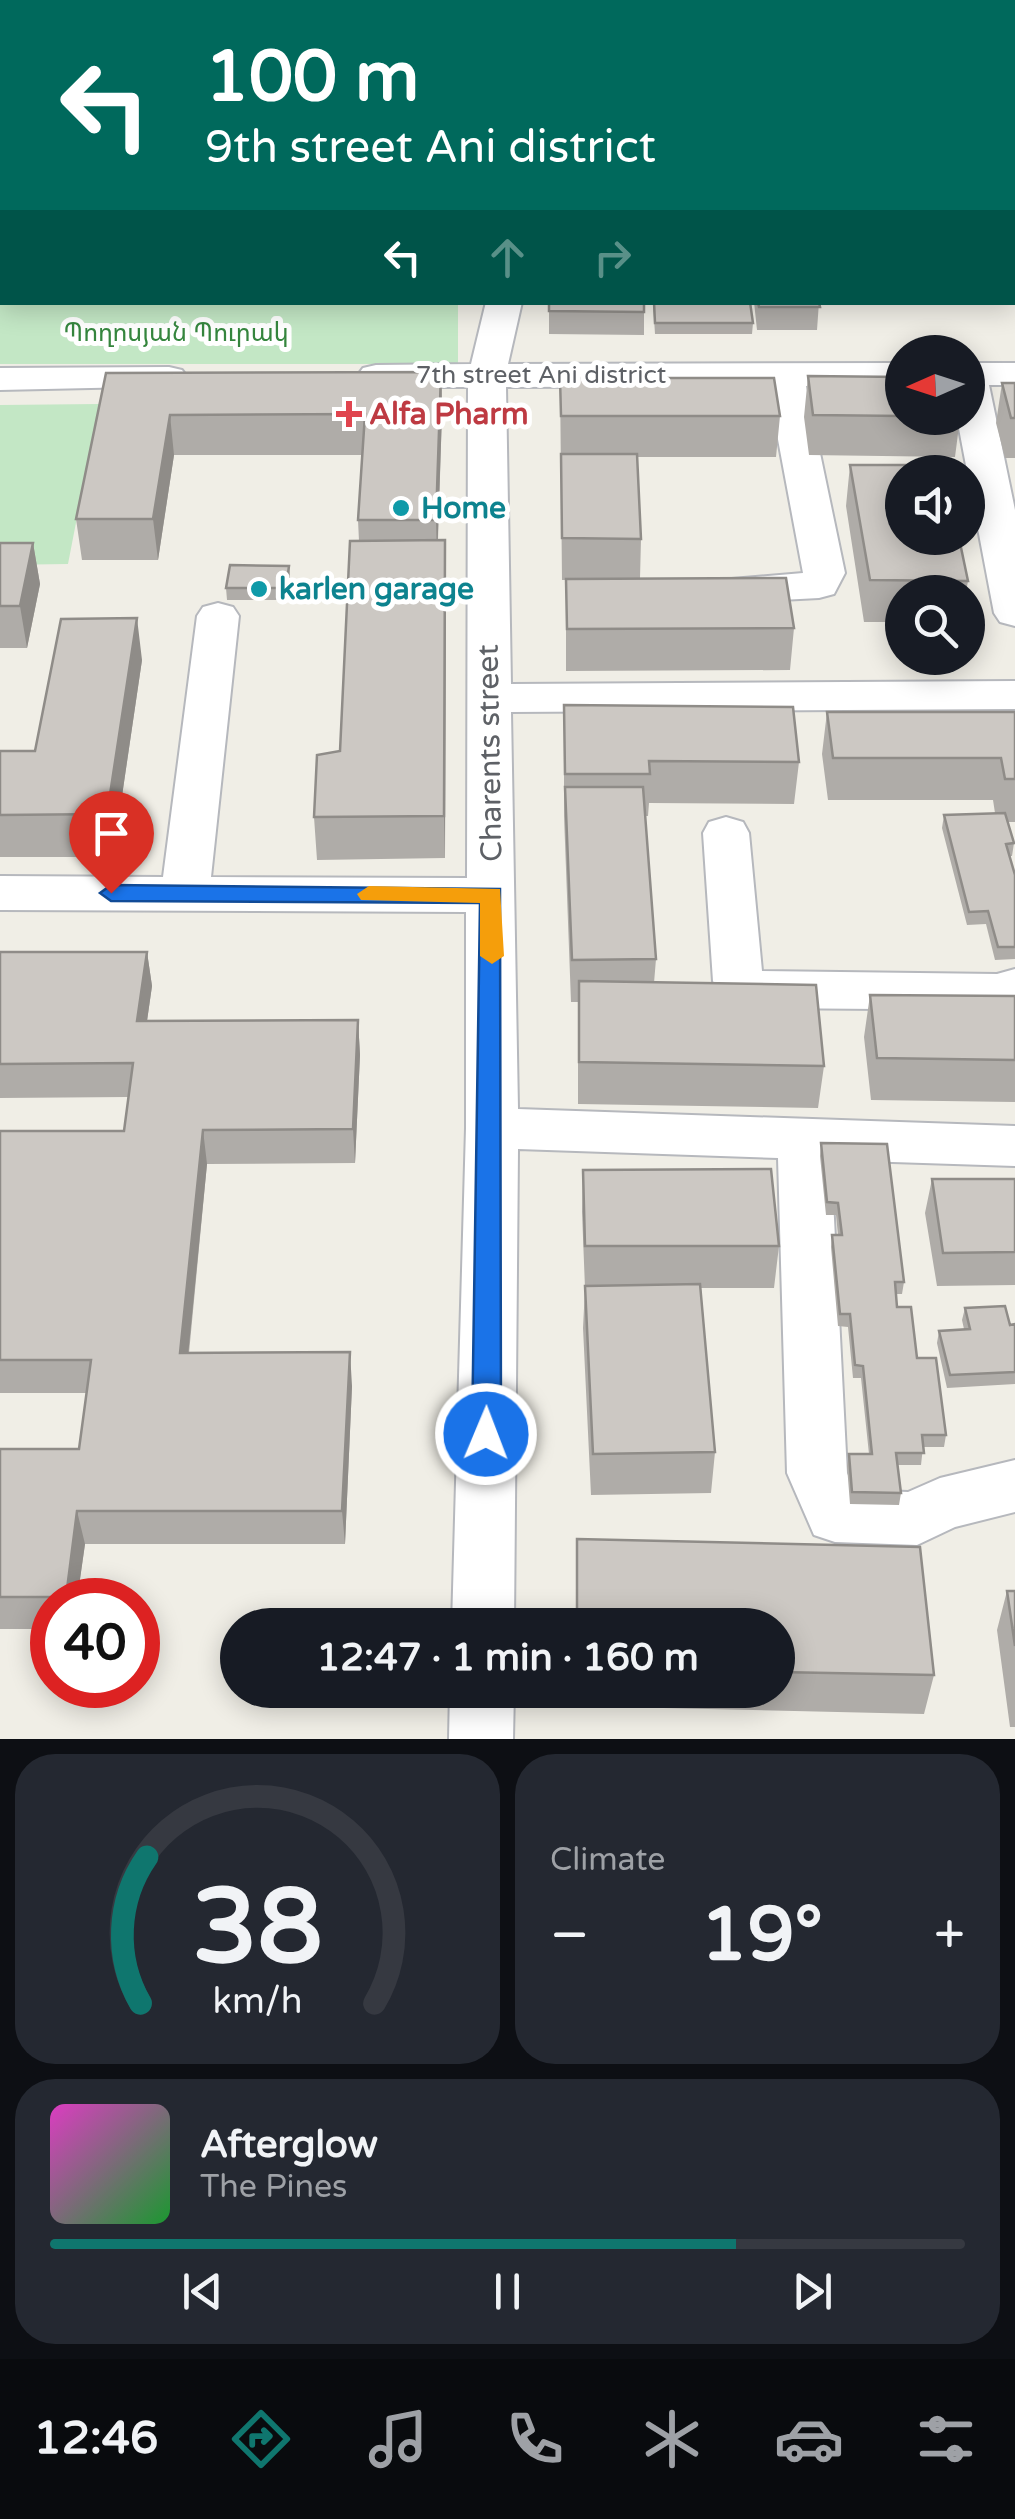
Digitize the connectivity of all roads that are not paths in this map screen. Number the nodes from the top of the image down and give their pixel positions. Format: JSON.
{"nodes":[{"id":1,"x":503,"y":305,"type":"edge"},
{"id":2,"x":487,"y":374,"type":"junction"},
{"id":3,"x":785,"y":374,"type":"junction"},
{"id":4,"x":885,"y":374,"type":"edge"},
{"id":5,"x":985,"y":374,"type":"edge"},
{"id":6,"x":1015,"y":374,"type":"edge"},
{"id":7,"x":349,"y":376,"type":"edge"},
{"id":8,"x":211,"y":378,"type":"edge"},
{"id":9,"x":0,"y":379,"type":"edge"},
{"id":10,"x":980,"y":435,"type":"edge"},
{"id":11,"x":680,"y":591,"type":"edge"},
{"id":12,"x":1015,"y":613,"type":"edge"},
{"id":13,"x":218,"y":616,"type":"dead end"},
{"id":14,"x":1015,"y":695,"type":"edge"},
{"id":15,"x":488,"y":698,"type":"junction"},
{"id":16,"x":726,"y":833,"type":"dead end"},
{"id":17,"x":0,"y":893,"type":"edge"},
{"id":18,"x":185,"y":894,"type":"junction"},
{"id":19,"x":492,"y":895,"type":"junction"},
{"id":20,"x":1015,"y":987,"type":"edge"},
{"id":21,"x":492,"y":1128,"type":"junction"},
{"id":22,"x":804,"y":1139,"type":"junction"},
{"id":23,"x":1015,"y":1146,"type":"edge"},
{"id":24,"x":1015,"y":1486,"type":"edge"},
{"id":25,"x":483,"y":1608,"type":"edge"},
{"id":26,"x":482,"y":1708,"type":"edge"},
{"id":27,"x":481,"y":1739,"type":"edge"}],
"edges":[{"from":1,"to":2,"type":"street","name":"Charents street"},
{"from":2,"to":3,"type":"street","name":"7th street Ani district"},
{"from":2,"to":7,"type":"street","name":"7th street Ani district"},
{"from":2,"to":15,"type":"street","name":"Charents street"},
{"from":3,"to":4,"type":"street","name":"7th street Ani district"},
{"from":3,"to":11,"type":"street"},
{"from":5,"to":6,"type":"street"},
{"from":8,"to":9,"type":"street"},
{"from":10,"to":12,"type":"street"},
{"from":13,"to":18,"type":"street"},
{"from":14,"to":15,"type":"street"},
{"from":15,"to":19,"type":"street","name":"Charents street"},
{"from":16,"to":20,"type":"street"},
{"from":17,"to":18,"type":"street"},
{"from":18,"to":19,"type":"street"},
{"from":19,"to":21,"type":"street","name":"Charents street"},
{"from":21,"to":22,"type":"street"},
{"from":21,"to":25,"type":"street","name":"Charents street"},
{"from":22,"to":23,"type":"street"},
{"from":22,"to":24,"type":"street"},
{"from":26,"to":27,"type":"street"}]}
